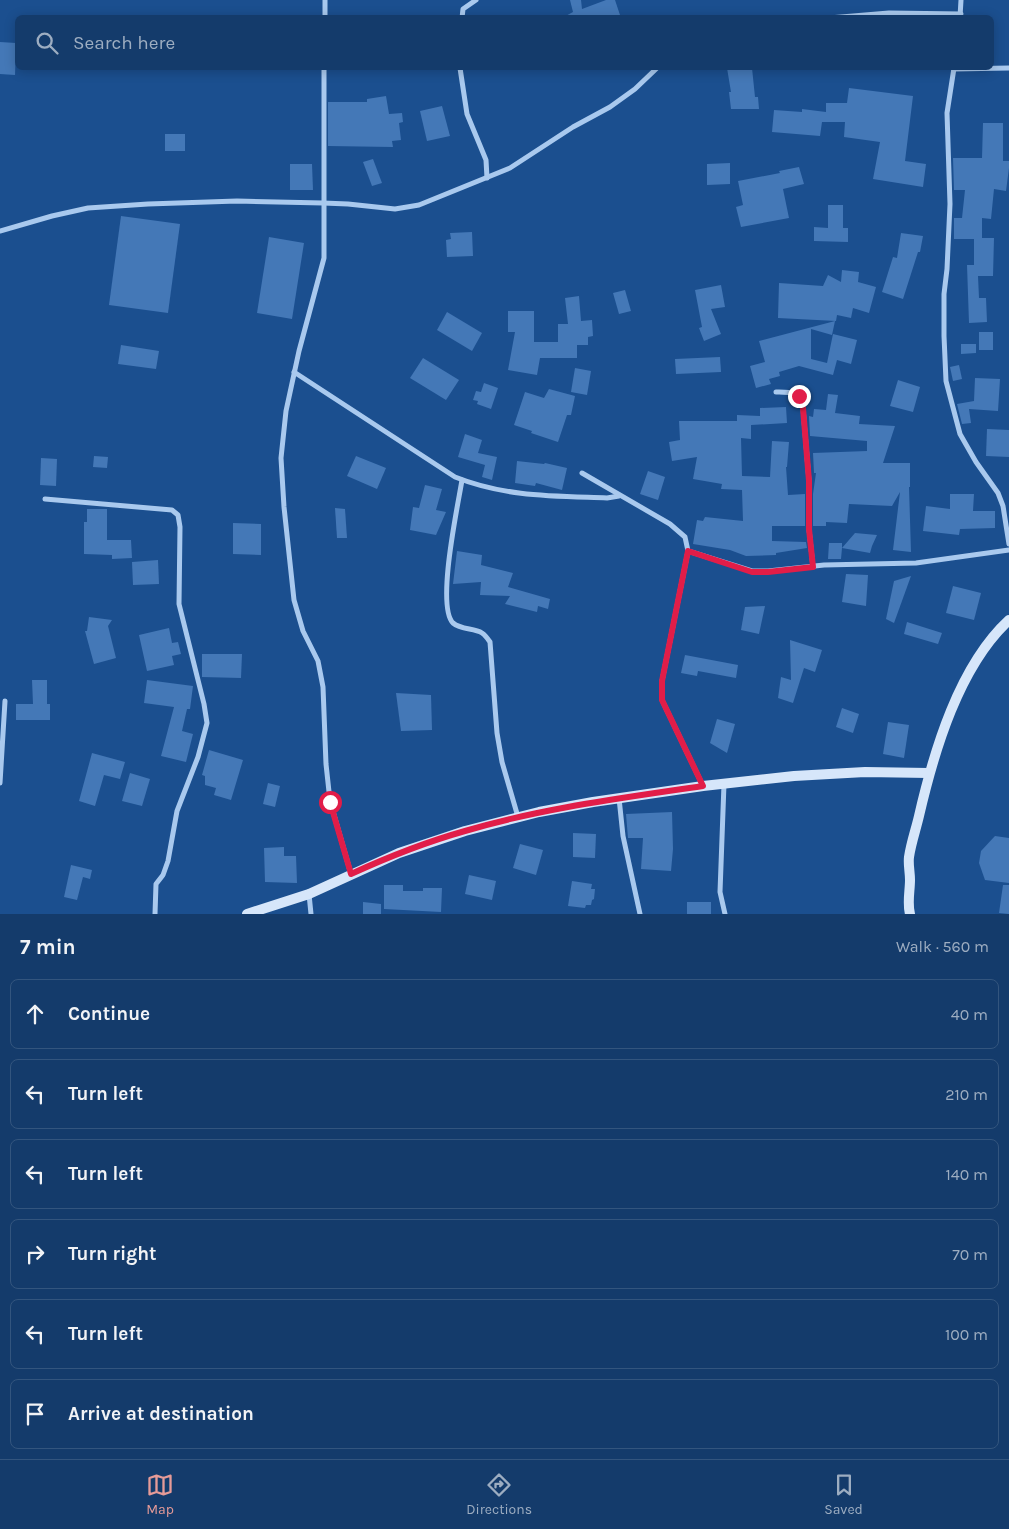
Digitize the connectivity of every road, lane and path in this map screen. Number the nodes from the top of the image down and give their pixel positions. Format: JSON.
{"nodes":[{"id":1,"x":325,"y":0,"type":"edge"},
{"id":2,"x":476,"y":0,"type":"edge"},
{"id":3,"x":961,"y":0,"type":"edge"},
{"id":4,"x":325,"y":15,"type":"edge"},
{"id":5,"x":462,"y":15,"type":"edge"},
{"id":6,"x":865,"y":15,"type":"edge"},
{"id":7,"x":936,"y":15,"type":"edge"},
{"id":8,"x":960,"y":15,"type":"edge"},
{"id":9,"x":994,"y":68,"type":"edge"},
{"id":10,"x":1009,"y":68,"type":"edge"},
{"id":11,"x":324,"y":70,"type":"edge"},
{"id":12,"x":460,"y":70,"type":"edge"},
{"id":13,"x":654,"y":70,"type":"edge"},
{"id":14,"x":954,"y":70,"type":"edge"},
{"id":15,"x":487,"y":178,"type":"junction"},
{"id":16,"x":323,"y":203,"type":"junction"},
{"id":17,"x":0,"y":231,"type":"edge"},
{"id":18,"x":294,"y":372,"type":"junction"},
{"id":19,"x":776,"y":392,"type":"dead end"},
{"id":20,"x":582,"y":473,"type":"dead end"},
{"id":21,"x":462,"y":480,"type":"junction"},
{"id":22,"x":619,"y":496,"type":"junction"},
{"id":23,"x":45,"y":499,"type":"dead end"},
{"id":24,"x":1009,"y":544,"type":"edge"},
{"id":25,"x":1009,"y":550,"type":"edge"},
{"id":26,"x":688,"y":551,"type":"junction"},
{"id":27,"x":813,"y":567,"type":"junction"},
{"id":28,"x":1009,"y":620,"type":"edge"},
{"id":29,"x":5,"y":701,"type":"dead end"},
{"id":30,"x":929,"y":773,"type":"junction"},
{"id":31,"x":0,"y":784,"type":"edge"},
{"id":32,"x":724,"y":784,"type":"junction"},
{"id":33,"x":703,"y":786,"type":"junction"},
{"id":34,"x":619,"y":798,"type":"junction"},
{"id":35,"x":518,"y":817,"type":"junction"},
{"id":36,"x":351,"y":874,"type":"junction"},
{"id":37,"x":309,"y":894,"type":"junction"},
{"id":38,"x":154,"y":914,"type":"edge"},
{"id":39,"x":247,"y":914,"type":"edge"},
{"id":40,"x":311,"y":914,"type":"edge"},
{"id":41,"x":640,"y":914,"type":"edge"},
{"id":42,"x":725,"y":914,"type":"edge"},
{"id":43,"x":910,"y":914,"type":"edge"}],
"edges":[{"from":1,"to":4,"type":"street"},
{"from":2,"to":5,"type":"street"},
{"from":3,"to":8,"type":"street"},
{"from":6,"to":7,"type":"street"},
{"from":9,"to":10,"type":"street"},
{"from":11,"to":16,"type":"street"},
{"from":12,"to":15,"type":"street"},
{"from":13,"to":15,"type":"street"},
{"from":14,"to":24,"type":"street"},
{"from":15,"to":16,"type":"street"},
{"from":16,"to":17,"type":"street"},
{"from":16,"to":18,"type":"street"},
{"from":18,"to":21,"type":"street"},
{"from":18,"to":36,"type":"street"},
{"from":19,"to":27,"type":"street"},
{"from":20,"to":22,"type":"street"},
{"from":21,"to":22,"type":"street"},
{"from":21,"to":35,"type":"street"},
{"from":22,"to":26,"type":"street"},
{"from":23,"to":38,"type":"street"},
{"from":25,"to":27,"type":"street"},
{"from":26,"to":27,"type":"street"},
{"from":26,"to":33,"type":"street"},
{"from":28,"to":30,"type":"street"},
{"from":29,"to":31,"type":"street"},
{"from":30,"to":32,"type":"street"},
{"from":30,"to":43,"type":"street"},
{"from":32,"to":33,"type":"street"},
{"from":32,"to":42,"type":"street"},
{"from":33,"to":34,"type":"street"},
{"from":34,"to":35,"type":"street"},
{"from":34,"to":41,"type":"street"},
{"from":35,"to":36,"type":"street"},
{"from":36,"to":37,"type":"street"},
{"from":37,"to":39,"type":"street"},
{"from":37,"to":40,"type":"street"}]}
